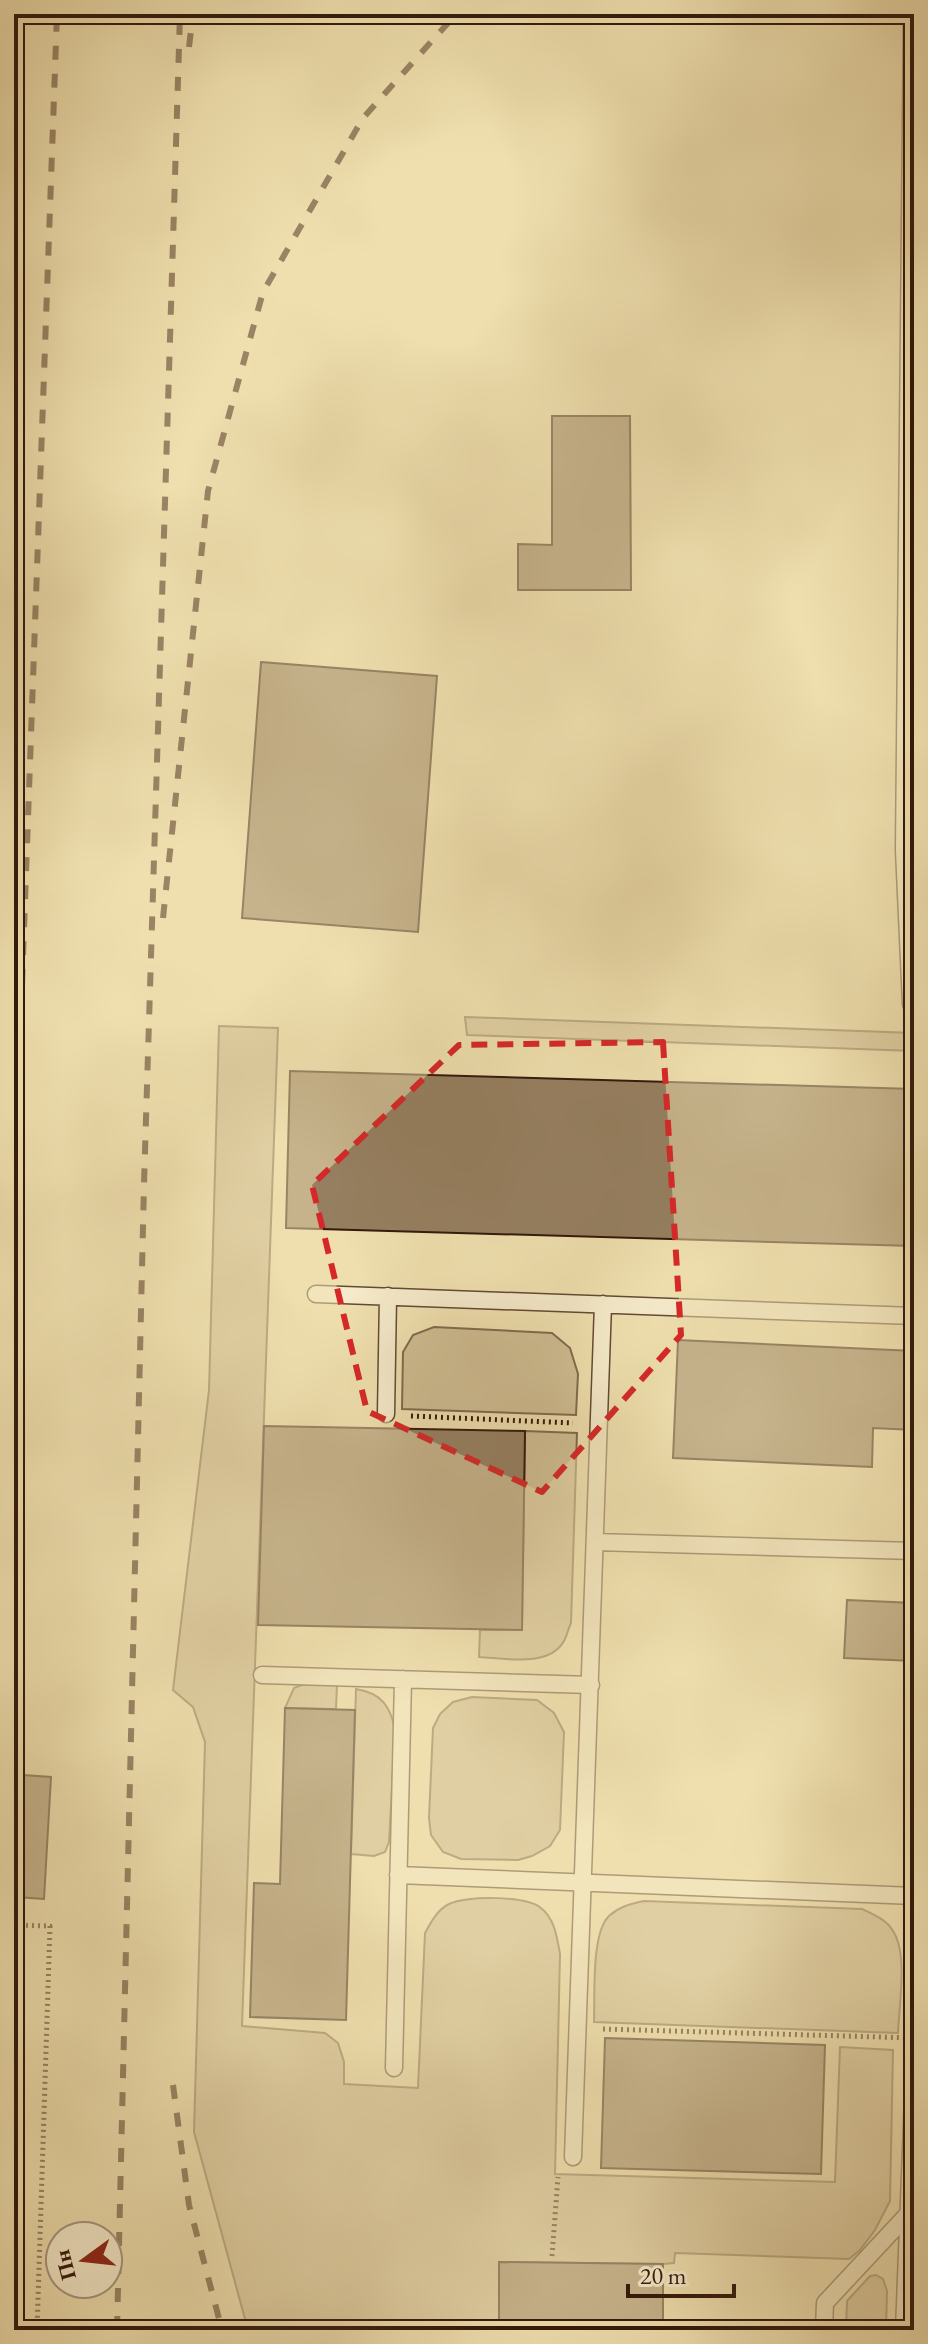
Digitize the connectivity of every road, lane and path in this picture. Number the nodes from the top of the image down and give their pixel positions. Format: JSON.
{"nodes":[{"id":1,"x":912,"y":14,"type":"edge"},
{"id":2,"x":909,"y":850,"type":"edge"},
{"id":3,"x":914,"y":1004,"type":"edge"},
{"id":4,"x":316,"y":1294,"type":"dead end"},
{"id":5,"x":388,"y":1296,"type":"junction"},
{"id":6,"x":603,"y":1304,"type":"junction"},
{"id":7,"x":914,"y":1316,"type":"edge"},
{"id":8,"x":386,"y":1414,"type":"joint"},
{"id":9,"x":599,"y":1425,"type":"junction"},
{"id":10,"x":595,"y":1542,"type":"junction"},
{"id":11,"x":914,"y":1551,"type":"edge"},
{"id":12,"x":262,"y":1675,"type":"dead end"},
{"id":13,"x":403,"y":1679,"type":"junction"},
{"id":14,"x":591,"y":1685,"type":"junction"},
{"id":15,"x":398,"y":1875,"type":"junction"},
{"id":16,"x":584,"y":1883,"type":"junction"},
{"id":17,"x":914,"y":1896,"type":"edge"},
{"id":18,"x":14,"y":1925,"type":"edge"},
{"id":19,"x":578,"y":2028,"type":"junction"},
{"id":20,"x":914,"y":2038,"type":"edge"},
{"id":21,"x":394,"y":2068,"type":"dead end"},
{"id":22,"x":914,"y":2072,"type":"edge"},
{"id":23,"x":573,"y":2157,"type":"joint"},
{"id":24,"x":908,"y":2214,"type":"junction"},
{"id":25,"x":552,"y":2256,"type":"dead end"},
{"id":26,"x":37,"y":2330,"type":"edge"},
{"id":27,"x":824,"y":2330,"type":"edge"},
{"id":28,"x":904,"y":2330,"type":"edge"}],
"edges":[{"from":1,"to":2,"type":"lane"},
{"from":2,"to":3,"type":"lane"},
{"from":4,"to":5,"type":"lane"},
{"from":5,"to":6,"type":"lane"},
{"from":5,"to":8,"type":"lane"},
{"from":6,"to":7,"type":"lane"},
{"from":6,"to":9,"type":"lane"},
{"from":8,"to":9,"type":"path"},
{"from":9,"to":10,"type":"lane"},
{"from":10,"to":11,"type":"lane"},
{"from":10,"to":14,"type":"lane"},
{"from":12,"to":13,"type":"lane"},
{"from":13,"to":14,"type":"lane"},
{"from":13,"to":15,"type":"lane"},
{"from":14,"to":16,"type":"lane"},
{"from":15,"to":16,"type":"lane"},
{"from":15,"to":21,"type":"lane"},
{"from":16,"to":17,"type":"lane"},
{"from":16,"to":19,"type":"lane"},
{"from":18,"to":26,"type":"path"},
{"from":19,"to":20,"type":"path"},
{"from":19,"to":23,"type":"lane"},
{"from":22,"to":24,"type":"lane"},
{"from":23,"to":25,"type":"path"},
{"from":24,"to":27,"type":"lane"},
{"from":24,"to":28,"type":"lane"}]}
